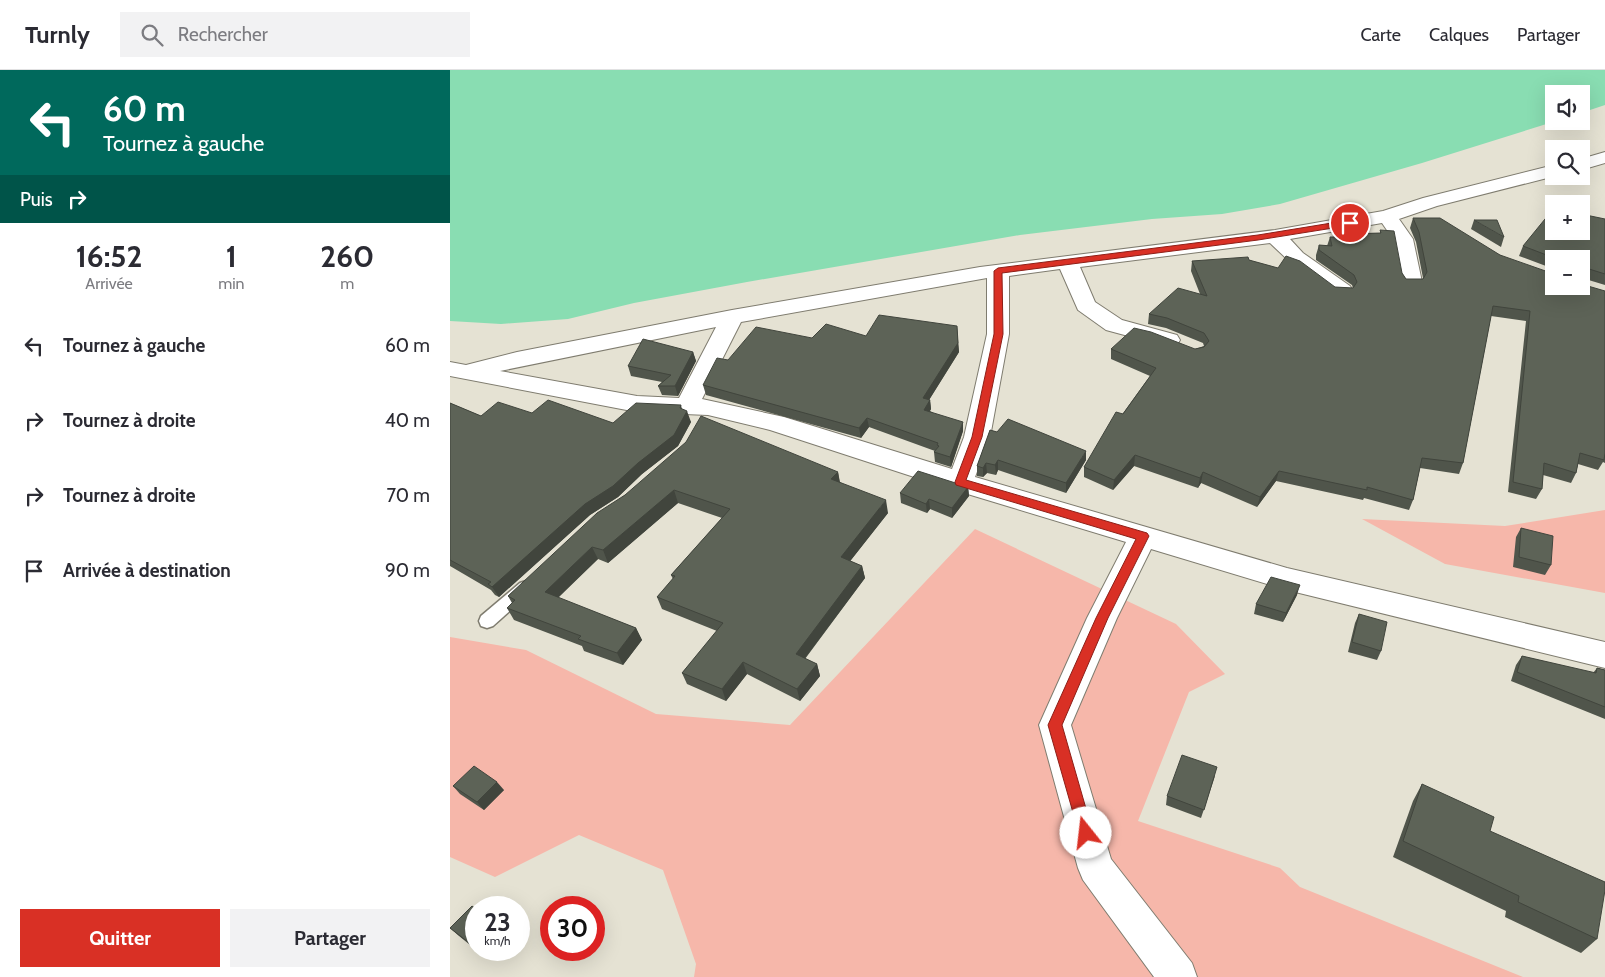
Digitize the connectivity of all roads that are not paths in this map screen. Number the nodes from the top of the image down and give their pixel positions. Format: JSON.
{"nodes":[{"id":1,"x":1605,"y":157,"type":"edge"},
{"id":2,"x":1590,"y":161,"type":"edge"},
{"id":3,"x":1545,"y":173,"type":"edge"},
{"id":4,"x":1387,"y":216,"type":"junction"},
{"id":5,"x":1275,"y":236,"type":"junction"},
{"id":6,"x":1068,"y":262,"type":"junction"},
{"id":7,"x":998,"y":271,"type":"junction"},
{"id":8,"x":1411,"y":282,"type":"edge"},
{"id":9,"x":1342,"y":291,"type":"edge"},
{"id":10,"x":732,"y":318,"type":"junction"},
{"id":11,"x":1187,"y":347,"type":"edge"},
{"id":12,"x":458,"y":370,"type":"edge"},
{"id":13,"x":698,"y":413,"type":"junction"},
{"id":14,"x":960,"y":482,"type":"junction"},
{"id":15,"x":1143,"y":536,"type":"junction"},
{"id":16,"x":534,"y":579,"type":"edge"},
{"id":17,"x":486,"y":621,"type":"dead end"},
{"id":18,"x":1605,"y":655,"type":"edge"},
{"id":19,"x":1178,"y":977,"type":"edge"}],
"edges":[{"from":1,"to":2,"type":"street"},
{"from":3,"to":4,"type":"street"},
{"from":4,"to":5,"type":"street"},
{"from":4,"to":8,"type":"street"},
{"from":5,"to":6,"type":"street"},
{"from":5,"to":9,"type":"street"},
{"from":6,"to":7,"type":"street"},
{"from":6,"to":11,"type":"street"},
{"from":7,"to":10,"type":"street"},
{"from":7,"to":14,"type":"street"},
{"from":10,"to":12,"type":"street"},
{"from":10,"to":13,"type":"street"},
{"from":12,"to":13,"type":"street"},
{"from":13,"to":14,"type":"street"},
{"from":14,"to":15,"type":"street"},
{"from":15,"to":18,"type":"street"},
{"from":15,"to":19,"type":"street"},
{"from":16,"to":17,"type":"lane"}]}
